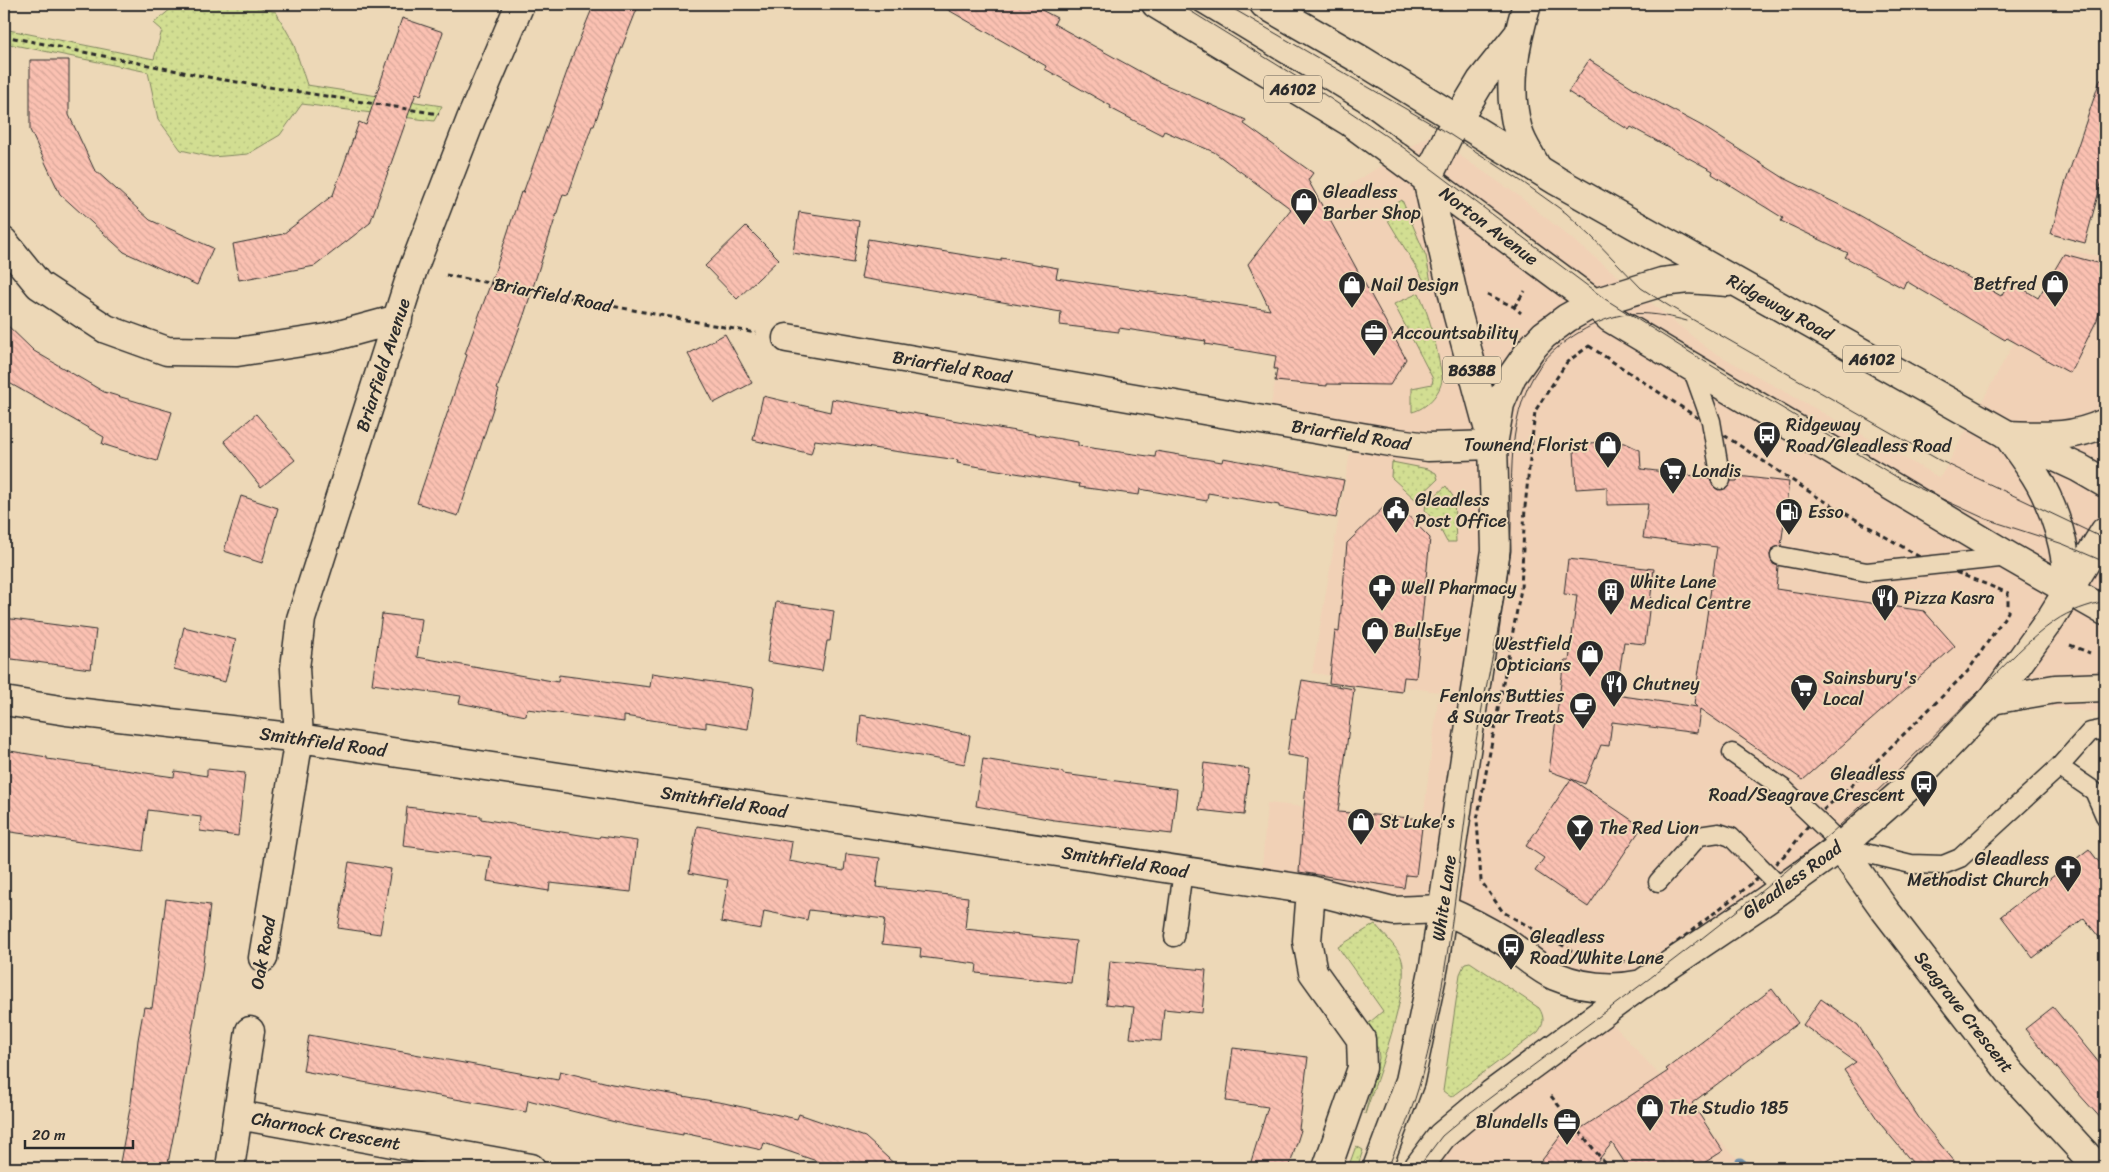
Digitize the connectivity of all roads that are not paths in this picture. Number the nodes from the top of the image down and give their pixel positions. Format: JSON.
{"nodes":[{"id":1,"x":520,"y":4,"type":"edge"},
{"id":2,"x":1156,"y":4,"type":"edge"},
{"id":3,"x":1264,"y":4,"type":"edge"},
{"id":4,"x":1527,"y":4,"type":"edge"},
{"id":5,"x":1517,"y":36,"type":"junction"},
{"id":6,"x":1458,"y":120,"type":"junction"},
{"id":7,"x":1537,"y":168,"type":"junction"},
{"id":8,"x":1427,"y":179,"type":"junction"},
{"id":9,"x":4,"y":242,"type":"edge"},
{"id":10,"x":1737,"y":283,"type":"junction"},
{"id":11,"x":1594,"y":304,"type":"junction"},
{"id":12,"x":398,"y":319,"type":"junction"},
{"id":13,"x":787,"y":338,"type":"road end"},
{"id":14,"x":1692,"y":368,"type":"junction"},
{"id":15,"x":2105,"y":423,"type":"edge"},
{"id":16,"x":2008,"y":435,"type":"junction"},
{"id":17,"x":1493,"y":445,"type":"junction"},
{"id":18,"x":1721,"y":480,"type":"dead end"},
{"id":19,"x":2105,"y":483,"type":"edge"},
{"id":20,"x":2105,"y":531,"type":"edge"},
{"id":21,"x":1780,"y":556,"type":"dead end"},
{"id":22,"x":2010,"y":557,"type":"junction"},
{"id":23,"x":2068,"y":590,"type":"junction"},
{"id":24,"x":2105,"y":611,"type":"edge"},
{"id":25,"x":2105,"y":687,"type":"edge"},
{"id":26,"x":1992,"y":700,"type":"junction"},
{"id":27,"x":4,"y":702,"type":"edge"},
{"id":28,"x":2105,"y":730,"type":"edge"},
{"id":29,"x":299,"y":738,"type":"junction"},
{"id":30,"x":1732,"y":753,"type":"dead end"},
{"id":31,"x":2059,"y":767,"type":"junction"},
{"id":32,"x":2105,"y":816,"type":"edge"},
{"id":33,"x":1840,"y":847,"type":"junction"},
{"id":34,"x":1183,"y":871,"type":"junction"},
{"id":35,"x":1773,"y":880,"type":"junction"},
{"id":36,"x":1658,"y":882,"type":"dead end"},
{"id":37,"x":1311,"y":890,"type":"junction"},
{"id":38,"x":1442,"y":909,"type":"junction"},
{"id":39,"x":1174,"y":938,"type":"dead end"},
{"id":40,"x":263,"y":958,"type":"dead end"},
{"id":41,"x":1644,"y":983,"type":"junction"},
{"id":42,"x":250,"y":1030,"type":"dead end"},
{"id":43,"x":238,"y":1115,"type":"junction"},
{"id":44,"x":230,"y":1168,"type":"edge"},
{"id":45,"x":531,"y":1168,"type":"edge"},
{"id":46,"x":1327,"y":1168,"type":"edge"},
{"id":47,"x":1377,"y":1168,"type":"edge"},
{"id":48,"x":1418,"y":1168,"type":"edge"},
{"id":49,"x":2098,"y":1168,"type":"edge"}],
"edges":[{"from":1,"to":12,"type":"main road","name":"Briarfield Avenue"},
{"from":2,"to":8,"type":"main road","name":"Norton Avenue","number":"A6102"},
{"from":3,"to":6,"type":"main road","number":"A6102"},
{"from":4,"to":5,"type":"main road"},
{"from":5,"to":6,"type":"main road"},
{"from":5,"to":7,"type":"main road"},
{"from":6,"to":7,"type":"main road","number":"A6102"},
{"from":6,"to":8,"type":"main road"},
{"from":7,"to":10,"type":"main road","name":"Ridgeway Road","number":"A6102"},
{"from":8,"to":11,"type":"main road","name":"Norton Avenue","number":"A6102"},
{"from":8,"to":17,"type":"main road","number":"B6388"},
{"from":9,"to":12,"type":"main road"},
{"from":10,"to":11,"type":"main road","number":"B6388"},
{"from":10,"to":16,"type":"main road","name":"Ridgeway Road","number":"A6102"},
{"from":11,"to":14,"type":"main road","number":"A6102"},
{"from":11,"to":17,"type":"main road","name":"White Lane","number":"B6388"},
{"from":12,"to":29,"type":"main road","name":"Briarfield Avenue"},
{"from":13,"to":17,"type":"main road","name":"Briarfield Road"},
{"from":14,"to":18,"type":"lane"},
{"from":14,"to":22,"type":"main road","number":"A6102"},
{"from":15,"to":16,"type":"main road"},
{"from":16,"to":19,"type":"main road","name":"Ridgeway Road","number":"A6102"},
{"from":16,"to":23,"type":"main road"},
{"from":17,"to":38,"type":"main road","name":"White Lane","number":"B6388"},
{"from":20,"to":23,"type":"main road","name":"Gleadless Road"},
{"from":21,"to":22,"type":"lane"},
{"from":22,"to":23,"type":"main road","number":"A6102"},
{"from":23,"to":24,"type":"main road","number":"A6102"},
{"from":23,"to":26,"type":"main road","name":"Gleadless Road"},
{"from":25,"to":26,"type":"main road"},
{"from":26,"to":33,"type":"main road","name":"Gleadless Road"},
{"from":27,"to":29,"type":"main road","name":"Smithfield Road"},
{"from":28,"to":31,"type":"lane"},
{"from":29,"to":34,"type":"main road","name":"Smithfield Road"},
{"from":29,"to":40,"type":"main road","name":"Oak Road"},
{"from":30,"to":33,"type":"lane"},
{"from":31,"to":32,"type":"lane"},
{"from":31,"to":33,"type":"lane"},
{"from":33,"to":35,"type":"main road","name":"Gleadless Road"},
{"from":33,"to":49,"type":"main road","name":"Seagrave Crescent"},
{"from":34,"to":37,"type":"main road","name":"Smithfield Road"},
{"from":34,"to":39,"type":"lane"},
{"from":35,"to":36,"type":"lane"},
{"from":35,"to":41,"type":"main road","name":"Gleadless Road"},
{"from":37,"to":38,"type":"main road","name":"Smithfield Road"},
{"from":37,"to":46,"type":"main road"},
{"from":38,"to":41,"type":"main road"},
{"from":38,"to":47,"type":"main road","name":"White Lane","number":"B6388"},
{"from":41,"to":48,"type":"main road","name":"Gleadless Road"},
{"from":42,"to":43,"type":"main road"},
{"from":43,"to":44,"type":"main road"},
{"from":43,"to":45,"type":"main road","name":"Charnock Crescent"}]}
